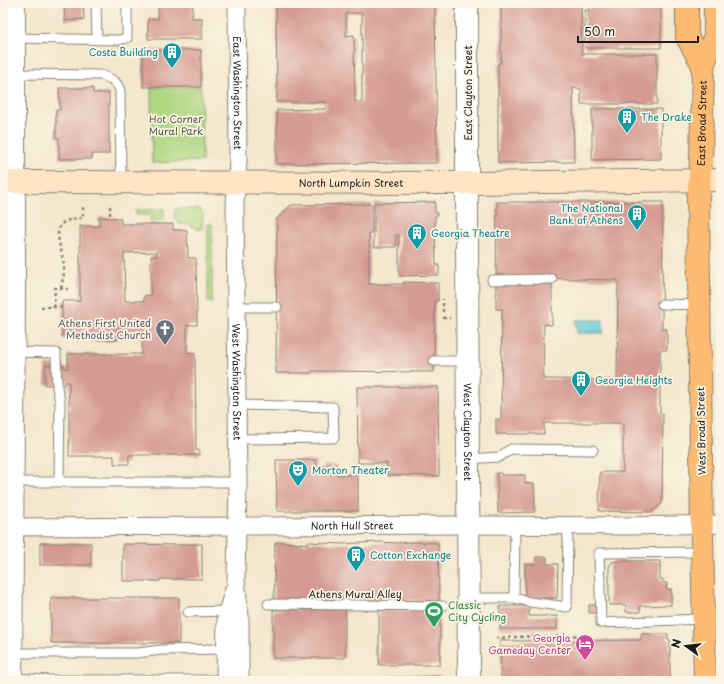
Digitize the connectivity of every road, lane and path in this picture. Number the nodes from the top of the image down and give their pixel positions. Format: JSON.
{"nodes":[{"id":1,"x":14,"y":3,"type":"edge"},
{"id":2,"x":96,"y":3,"type":"edge"},
{"id":3,"x":126,"y":3,"type":"edge"},
{"id":4,"x":236,"y":3,"type":"edge"},
{"id":5,"x":467,"y":3,"type":"edge"},
{"id":6,"x":687,"y":3,"type":"edge"},
{"id":7,"x":715,"y":3,"type":"edge"},
{"id":8,"x":14,"y":38,"type":"junction"},
{"id":9,"x":97,"y":40,"type":"junction"},
{"id":10,"x":703,"y":65,"type":"junction"},
{"id":11,"x":15,"y":74,"type":"junction"},
{"id":12,"x":700,"y":180,"type":"junction"},
{"id":13,"x":721,"y":180,"type":"edge"},
{"id":14,"x":9,"y":182,"type":"edge"},
{"id":15,"x":121,"y":182,"type":"junction"},
{"id":16,"x":237,"y":182,"type":"junction"},
{"id":17,"x":468,"y":183,"type":"junction"},
{"id":18,"x":110,"y":206,"type":"dead end"},
{"id":19,"x":83,"y":207,"type":"dead end"},
{"id":20,"x":110,"y":218,"type":"dead end"},
{"id":21,"x":492,"y":280,"type":"dead end"},
{"id":22,"x":552,"y":280,"type":"dead end"},
{"id":23,"x":60,"y":288,"type":"junction"},
{"id":24,"x":68,"y":289,"type":"dead end"},
{"id":25,"x":443,"y":299,"type":"dead end"},
{"id":26,"x":662,"y":304,"type":"dead end"},
{"id":27,"x":699,"y":305,"type":"junction"},
{"id":28,"x":41,"y":307,"type":"dead end"},
{"id":29,"x":54,"y":307,"type":"junction"},
{"id":30,"x":62,"y":307,"type":"dead end"},
{"id":31,"x":236,"y":307,"type":"junction"},
{"id":32,"x":277,"y":307,"type":"dead end"},
{"id":33,"x":443,"y":312,"type":"dead end"},
{"id":34,"x":434,"y":360,"type":"dead end"},
{"id":35,"x":468,"y":361,"type":"junction"},
{"id":36,"x":10,"y":364,"type":"edge"},
{"id":37,"x":237,"y":405,"type":"junction"},
{"id":38,"x":238,"y":439,"type":"junction"},
{"id":39,"x":593,"y":450,"type":"dead end"},
{"id":40,"x":468,"y":459,"type":"junction"},
{"id":41,"x":13,"y":482,"type":"junction"},
{"id":42,"x":59,"y":482,"type":"junction"},
{"id":43,"x":238,"y":482,"type":"junction"},
{"id":44,"x":711,"y":524,"type":"edge"},
{"id":45,"x":469,"y":525,"type":"junction"},
{"id":46,"x":237,"y":526,"type":"junction"},
{"id":47,"x":515,"y":526,"type":"junction"},
{"id":48,"x":568,"y":526,"type":"junction"},
{"id":49,"x":8,"y":527,"type":"edge"},
{"id":50,"x":702,"y":552,"type":"junction"},
{"id":51,"x":236,"y":581,"type":"junction"},
{"id":52,"x":468,"y":598,"type":"junction"},
{"id":53,"x":514,"y":598,"type":"junction"},
{"id":54,"x":268,"y":604,"type":"dead end"},
{"id":55,"x":443,"y":606,"type":"dead end"},
{"id":56,"x":228,"y":611,"type":"junction"},
{"id":57,"x":188,"y":612,"type":"dead end"},
{"id":58,"x":703,"y":619,"type":"junction"},
{"id":59,"x":586,"y":636,"type":"dead end"},
{"id":60,"x":496,"y":638,"type":"dead end"},
{"id":61,"x":226,"y":650,"type":"junction"},
{"id":62,"x":11,"y":653,"type":"junction"},
{"id":63,"x":11,"y":680,"type":"edge"},
{"id":64,"x":230,"y":681,"type":"edge"},
{"id":65,"x":469,"y":681,"type":"edge"},
{"id":66,"x":705,"y":681,"type":"edge"}],
"edges":[{"from":1,"to":8,"type":"street"},
{"from":2,"to":9,"type":"lane"},
{"from":3,"to":9,"type":"lane"},
{"from":4,"to":16,"type":"street","name":"East Washington Street"},
{"from":5,"to":17,"type":"street","name":"East Clayton Street"},
{"from":6,"to":10,"type":"main road","name":"East Broad Street"},
{"from":7,"to":10,"type":"main road","name":"East Broad Street"},
{"from":8,"to":9,"type":"lane"},
{"from":8,"to":11,"type":"street"},
{"from":10,"to":12,"type":"main road","name":"East Broad Street"},
{"from":11,"to":14,"type":"street"},
{"from":11,"to":15,"type":"lane"},
{"from":12,"to":13,"type":"main road","name":"North Lumpkin Street"},
{"from":12,"to":17,"type":"main road","name":"North Lumpkin Street"},
{"from":12,"to":27,"type":"main road","name":"West Broad Street"},
{"from":14,"to":15,"type":"main road","name":"North Lumpkin Street"},
{"from":14,"to":36,"type":"street"},
{"from":15,"to":16,"type":"main road","name":"North Lumpkin Street"},
{"from":16,"to":17,"type":"main road","name":"North Lumpkin Street"},
{"from":16,"to":31,"type":"street","name":"West Washington Street"},
{"from":17,"to":35,"type":"street","name":"West Clayton Street"},
{"from":18,"to":20,"type":"path"},
{"from":19,"to":23,"type":"path"},
{"from":21,"to":22,"type":"lane"},
{"from":23,"to":24,"type":"path"},
{"from":23,"to":29,"type":"path"},
{"from":25,"to":33,"type":"path"},
{"from":26,"to":27,"type":"lane"},
{"from":27,"to":44,"type":"main road","name":"West Broad Street"},
{"from":28,"to":29,"type":"path"},
{"from":29,"to":30,"type":"path"},
{"from":31,"to":32,"type":"lane"},
{"from":31,"to":37,"type":"street","name":"West Washington Street"},
{"from":34,"to":35,"type":"lane"},
{"from":35,"to":40,"type":"street","name":"West Clayton Street"},
{"from":36,"to":41,"type":"street"},
{"from":36,"to":42,"type":"lane"},
{"from":37,"to":38,"type":"street","name":"West Washington Street"},
{"from":37,"to":38,"type":"lane"},
{"from":38,"to":43,"type":"street","name":"West Washington Street"},
{"from":39,"to":40,"type":"lane"},
{"from":40,"to":45,"type":"street","name":"West Clayton Street"},
{"from":41,"to":42,"type":"lane"},
{"from":41,"to":49,"type":"street"},
{"from":42,"to":43,"type":"lane"},
{"from":43,"to":46,"type":"street","name":"West Washington Street"},
{"from":44,"to":48,"type":"street","name":"North Hull Street"},
{"from":44,"to":50,"type":"main road","name":"West Broad Street"},
{"from":45,"to":46,"type":"street","name":"North Hull Street"},
{"from":45,"to":47,"type":"street","name":"North Hull Street"},
{"from":45,"to":52,"type":"street","name":"West Clayton Street"},
{"from":46,"to":49,"type":"street","name":"North Hull Street"},
{"from":46,"to":51,"type":"street","name":"West Washington Street"},
{"from":47,"to":48,"type":"street","name":"North Hull Street"},
{"from":47,"to":53,"type":"lane"},
{"from":48,"to":53,"type":"lane"},
{"from":49,"to":62,"type":"street"},
{"from":50,"to":58,"type":"main road","name":"West Broad Street"},
{"from":50,"to":58,"type":"lane"},
{"from":51,"to":56,"type":"street","name":"West Washington Street"},
{"from":51,"to":64,"type":"street","name":"West Washington Street"},
{"from":52,"to":53,"type":"lane"},
{"from":52,"to":65,"type":"street","name":"West Clayton Street"},
{"from":54,"to":55,"type":"lane","name":"Athens Mural Alley"},
{"from":56,"to":57,"type":"lane"},
{"from":56,"to":61,"type":"street","name":"West Washington Street"},
{"from":58,"to":66,"type":"main road","name":"West Broad Street"},
{"from":59,"to":60,"type":"path"},
{"from":61,"to":62,"type":"lane"},
{"from":61,"to":64,"type":"street","name":"West Washington Street"},
{"from":62,"to":63,"type":"street"},
{"from":63,"to":64,"type":"lane"}]}
